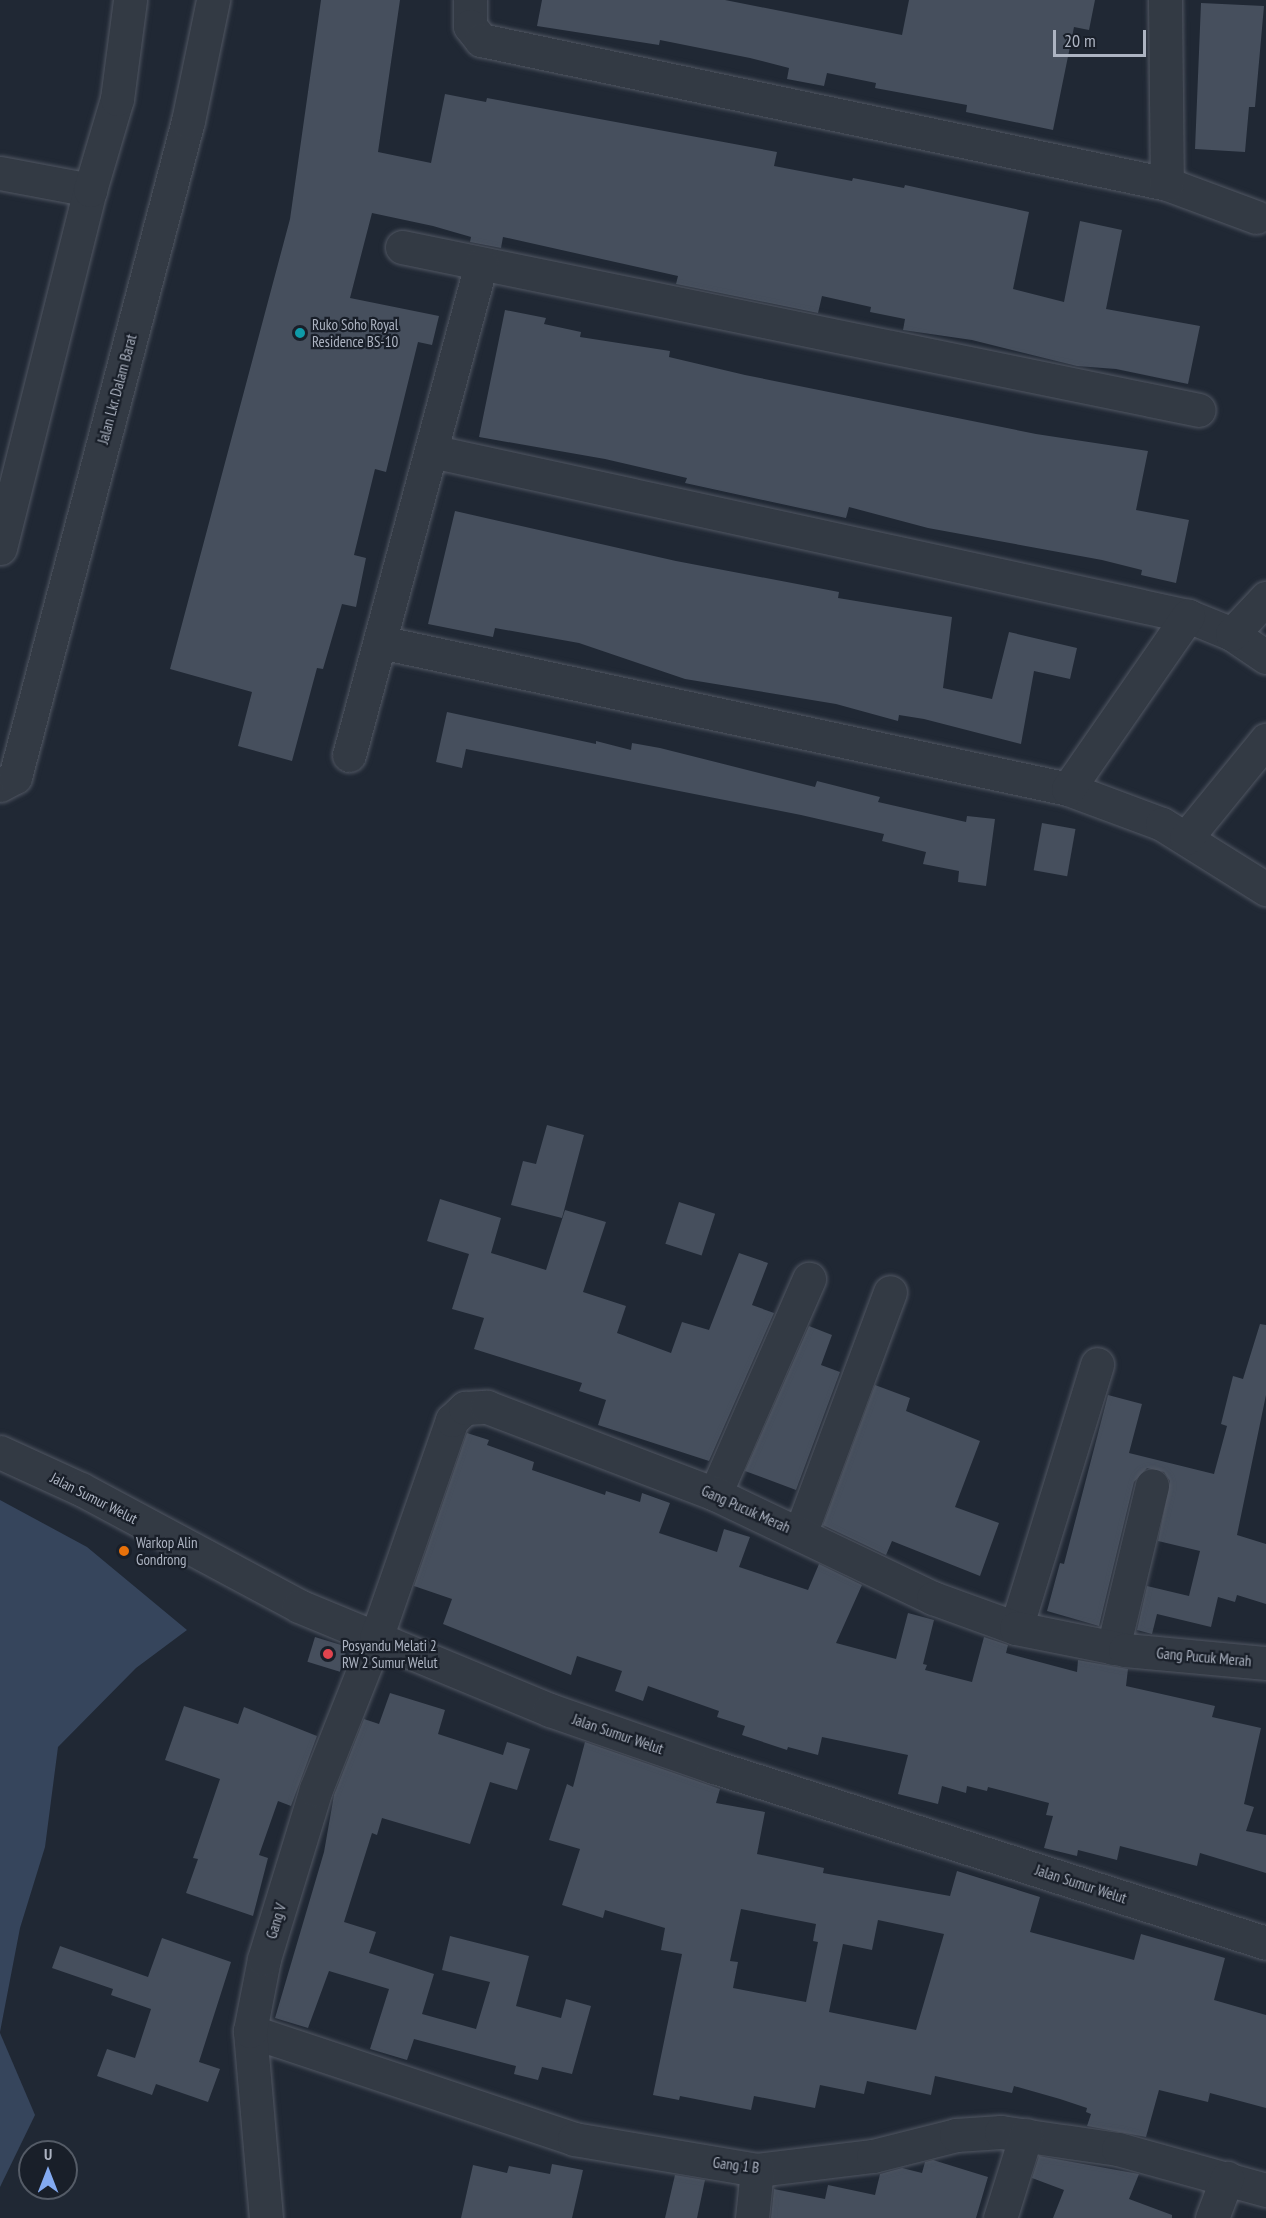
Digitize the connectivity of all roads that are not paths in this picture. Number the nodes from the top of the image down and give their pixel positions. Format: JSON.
{"nodes":[{"id":1,"x":130,"y":0,"type":"edge"},
{"id":2,"x":213,"y":0,"type":"edge"},
{"id":3,"x":471,"y":0,"type":"edge"},
{"id":4,"x":1165,"y":0,"type":"edge"},
{"id":5,"x":0,"y":173,"type":"edge"},
{"id":6,"x":1167,"y":184,"type":"junction"},
{"id":7,"x":90,"y":190,"type":"junction"},
{"id":8,"x":1256,"y":217,"type":"dead end"},
{"id":9,"x":402,"y":248,"type":"dead end"},
{"id":10,"x":481,"y":264,"type":"junction"},
{"id":11,"x":1199,"y":410,"type":"dead end"},
{"id":12,"x":431,"y":451,"type":"junction"},
{"id":13,"x":0,"y":548,"type":"edge"},
{"id":14,"x":1266,"y":598,"type":"edge"},
{"id":15,"x":1188,"y":616,"type":"junction"},
{"id":16,"x":1232,"y":634,"type":"junction"},
{"id":17,"x":380,"y":642,"type":"junction"},
{"id":18,"x":1266,"y":657,"type":"edge"},
{"id":19,"x":1266,"y":740,"type":"edge"},
{"id":20,"x":349,"y":755,"type":"dead end"},
{"id":21,"x":7,"y":781,"type":"edge"},
{"id":22,"x":1068,"y":789,"type":"junction"},
{"id":23,"x":1186,"y":838,"type":"junction"},
{"id":24,"x":1266,"y":889,"type":"edge"},
{"id":25,"x":809,"y":1279,"type":"dead end"},
{"id":26,"x":890,"y":1292,"type":"dead end"},
{"id":27,"x":1097,"y":1364,"type":"dead end"},
{"id":28,"x":0,"y":1452,"type":"edge"},
{"id":29,"x":1152,"y":1486,"type":"dead end"},
{"id":30,"x":715,"y":1494,"type":"junction"},
{"id":31,"x":800,"y":1534,"type":"junction"},
{"id":32,"x":1016,"y":1628,"type":"junction"},
{"id":33,"x":376,"y":1638,"type":"junction"},
{"id":34,"x":1113,"y":1648,"type":"junction"},
{"id":35,"x":1266,"y":1663,"type":"edge"},
{"id":36,"x":1266,"y":1943,"type":"edge"},
{"id":37,"x":250,"y":2031,"type":"junction"},
{"id":38,"x":1026,"y":2135,"type":"junction"},
{"id":39,"x":757,"y":2170,"type":"junction"},
{"id":40,"x":1227,"y":2178,"type":"junction"},
{"id":41,"x":1266,"y":2190,"type":"edge"},
{"id":42,"x":266,"y":2218,"type":"edge"},
{"id":43,"x":752,"y":2218,"type":"edge"},
{"id":44,"x":1000,"y":2218,"type":"edge"},
{"id":45,"x":1212,"y":2218,"type":"edge"}],
"edges":[{"from":1,"to":7,"type":"street"},
{"from":2,"to":21,"type":"street","name":"Jalan Lkr. Dalam Barat"},
{"from":3,"to":6,"type":"street"},
{"from":4,"to":6,"type":"street"},
{"from":5,"to":7,"type":"street"},
{"from":6,"to":8,"type":"street"},
{"from":7,"to":13,"type":"street"},
{"from":9,"to":10,"type":"street"},
{"from":10,"to":11,"type":"street"},
{"from":10,"to":12,"type":"street"},
{"from":12,"to":15,"type":"street"},
{"from":12,"to":17,"type":"street"},
{"from":14,"to":16,"type":"street"},
{"from":15,"to":16,"type":"street"},
{"from":15,"to":22,"type":"street"},
{"from":16,"to":18,"type":"street"},
{"from":17,"to":20,"type":"street"},
{"from":17,"to":22,"type":"street"},
{"from":19,"to":23,"type":"street"},
{"from":22,"to":23,"type":"street"},
{"from":23,"to":24,"type":"street"},
{"from":25,"to":30,"type":"street"},
{"from":26,"to":31,"type":"street"},
{"from":27,"to":32,"type":"street"},
{"from":28,"to":33,"type":"street","name":"Jalan Sumur Welut"},
{"from":29,"to":34,"type":"street"},
{"from":30,"to":31,"type":"street","name":"Gang Pucuk Merah"},
{"from":30,"to":33,"type":"street","name":"Gang Pucuk Merah"},
{"from":31,"to":32,"type":"street","name":"Gang Pucuk Merah"},
{"from":32,"to":34,"type":"street","name":"Gang Pucuk Merah"},
{"from":33,"to":36,"type":"street","name":"Jalan Sumur Welut"},
{"from":33,"to":37,"type":"street","name":"Gang V"},
{"from":34,"to":35,"type":"street","name":"Gang Pucuk Merah"},
{"from":37,"to":39,"type":"street","name":"Gang 1 B"},
{"from":37,"to":42,"type":"street","name":"Gang V"},
{"from":38,"to":39,"type":"street","name":"Gang 1 B"},
{"from":38,"to":40,"type":"street","name":"Gang 1 B"},
{"from":38,"to":44,"type":"street"},
{"from":39,"to":43,"type":"street"},
{"from":40,"to":41,"type":"street","name":"Gang 1 B"},
{"from":40,"to":45,"type":"street"}]}
